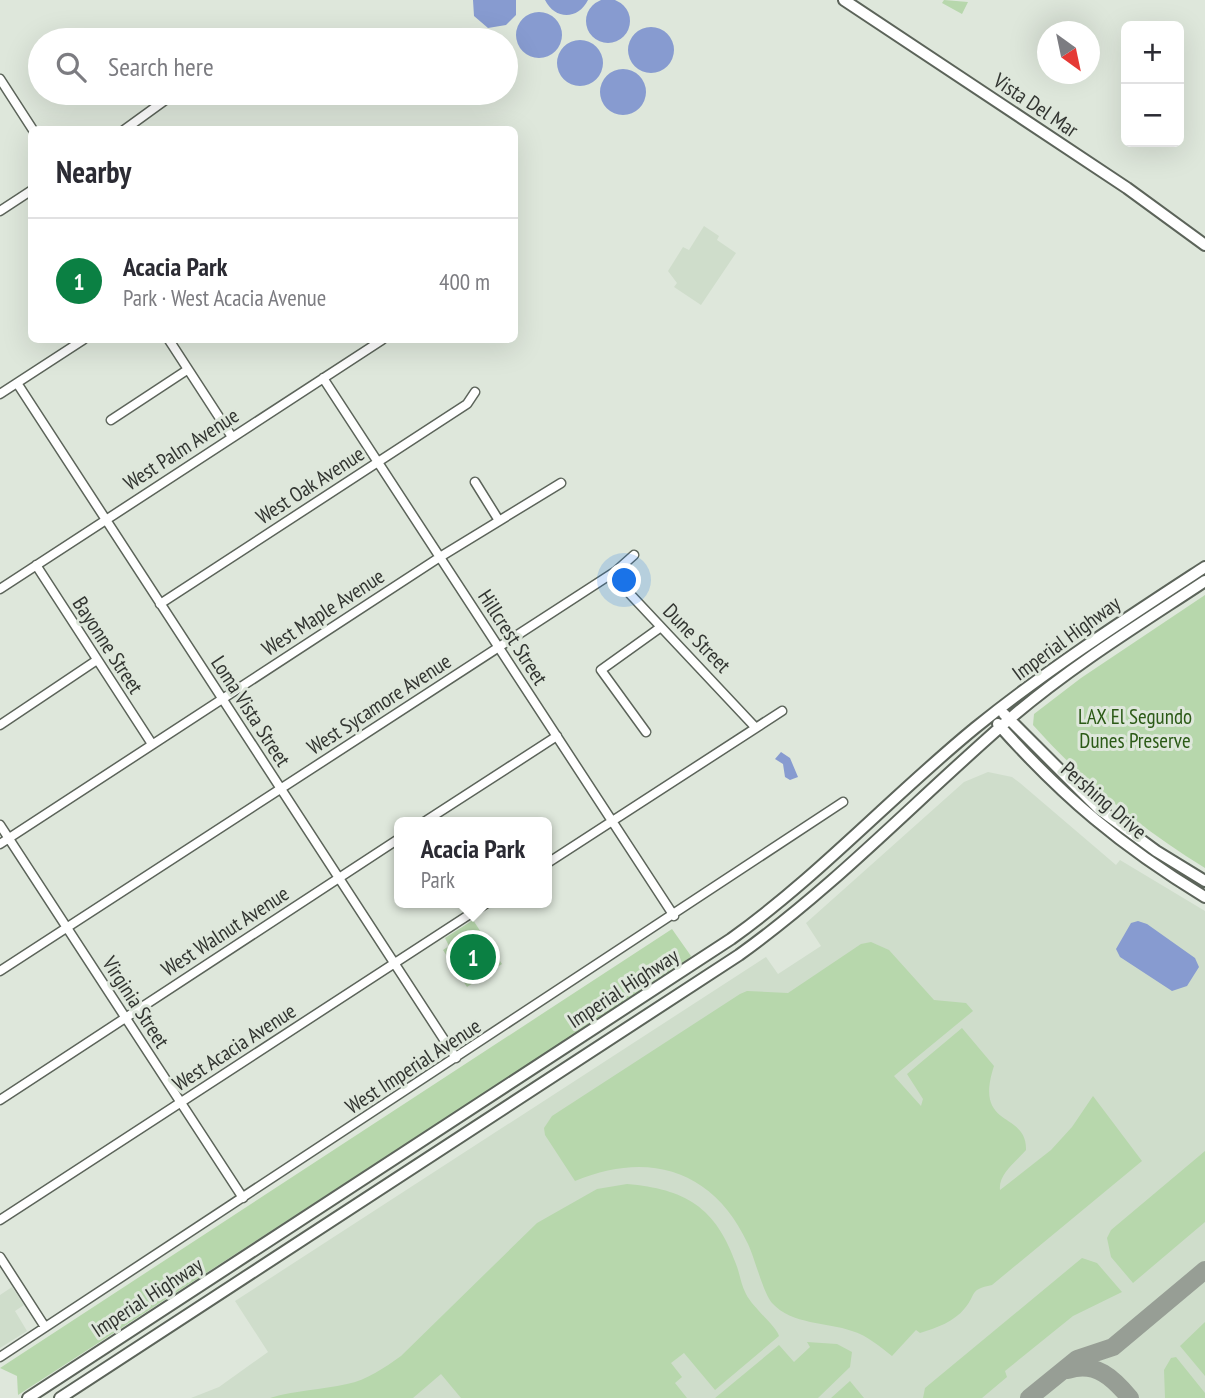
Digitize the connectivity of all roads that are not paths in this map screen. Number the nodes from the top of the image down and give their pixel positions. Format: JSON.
{"nodes":[{"id":1,"x":844,"y":0,"type":"edge"},
{"id":2,"x":0,"y":79,"type":"edge"},
{"id":3,"x":159,"y":105,"type":"edge"},
{"id":4,"x":30,"y":126,"type":"edge"},
{"id":5,"x":130,"y":126,"type":"edge"},
{"id":6,"x":28,"y":193,"type":"edge"},
{"id":7,"x":0,"y":211,"type":"edge"},
{"id":8,"x":1205,"y":245,"type":"edge"},
{"id":9,"x":78,"y":343,"type":"edge"},
{"id":10,"x":171,"y":343,"type":"edge"},
{"id":11,"x":377,"y":343,"type":"edge"},
{"id":12,"x":187,"y":370,"type":"junction"},
{"id":13,"x":323,"y":378,"type":"junction"},
{"id":14,"x":17,"y":383,"type":"junction"},
{"id":15,"x":475,"y":392,"type":"dead end"},
{"id":16,"x":0,"y":394,"type":"edge"},
{"id":17,"x":111,"y":420,"type":"dead end"},
{"id":18,"x":232,"y":437,"type":"junction"},
{"id":19,"x":378,"y":462,"type":"junction"},
{"id":20,"x":475,"y":482,"type":"dead end"},
{"id":21,"x":561,"y":482,"type":"dead end"},
{"id":22,"x":106,"y":519,"type":"junction"},
{"id":23,"x":498,"y":519,"type":"junction"},
{"id":24,"x":634,"y":555,"type":"dead end"},
{"id":25,"x":440,"y":557,"type":"junction"},
{"id":26,"x":36,"y":565,"type":"junction"},
{"id":27,"x":1205,"y":567,"type":"edge"},
{"id":28,"x":615,"y":571,"type":"junction"},
{"id":29,"x":1205,"y":581,"type":"edge"},
{"id":30,"x":0,"y":589,"type":"edge"},
{"id":31,"x":160,"y":604,"type":"junction"},
{"id":32,"x":662,"y":627,"type":"junction"},
{"id":33,"x":499,"y":647,"type":"junction"},
{"id":34,"x":97,"y":660,"type":"junction"},
{"id":35,"x":222,"y":699,"type":"junction"},
{"id":36,"x":782,"y":710,"type":"dead end"},
{"id":37,"x":996,"y":713,"type":"junction"},
{"id":38,"x":1006,"y":723,"type":"junction"},
{"id":39,"x":0,"y":725,"type":"edge"},
{"id":40,"x":755,"y":727,"type":"junction"},
{"id":41,"x":646,"y":732,"type":"dead end"},
{"id":42,"x":557,"y":736,"type":"junction"},
{"id":43,"x":152,"y":744,"type":"junction"},
{"id":44,"x":280,"y":789,"type":"junction"},
{"id":45,"x":843,"y":802,"type":"dead end"},
{"id":46,"x":432,"y":817,"type":"edge"},
{"id":47,"x":612,"y":821,"type":"junction"},
{"id":48,"x":0,"y":825,"type":"edge"},
{"id":49,"x":9,"y":838,"type":"junction"},
{"id":50,"x":394,"y":842,"type":"edge"},
{"id":51,"x":0,"y":844,"type":"edge"},
{"id":52,"x":552,"y":861,"type":"edge"},
{"id":53,"x":339,"y":877,"type":"junction"},
{"id":54,"x":1205,"y":881,"type":"edge"},
{"id":55,"x":1205,"y":897,"type":"edge"},
{"id":56,"x":479,"y":908,"type":"edge"},
{"id":57,"x":674,"y":916,"type":"junction"},
{"id":58,"x":67,"y":929,"type":"junction"},
{"id":59,"x":698,"y":962,"type":"junction"},
{"id":60,"x":395,"y":963,"type":"junction"},
{"id":61,"x":0,"y":971,"type":"edge"},
{"id":62,"x":672,"y":1000,"type":"junction"},
{"id":63,"x":126,"y":1017,"type":"junction"},
{"id":64,"x":456,"y":1058,"type":"junction"},
{"id":65,"x":0,"y":1100,"type":"edge"},
{"id":66,"x":181,"y":1103,"type":"junction"},
{"id":67,"x":243,"y":1198,"type":"junction"},
{"id":68,"x":0,"y":1220,"type":"edge"},
{"id":69,"x":0,"y":1257,"type":"edge"},
{"id":70,"x":46,"y":1327,"type":"junction"},
{"id":71,"x":0,"y":1357,"type":"edge"},
{"id":72,"x":49,"y":1384,"type":"junction"},
{"id":73,"x":20,"y":1398,"type":"edge"},
{"id":74,"x":28,"y":1398,"type":"edge"},
{"id":75,"x":60,"y":1398,"type":"edge"}],
"edges":[{"from":1,"to":8,"type":"main road","name":"Vista Del Mar"},
{"from":2,"to":4,"type":"street"},
{"from":3,"to":5,"type":"street"},
{"from":6,"to":7,"type":"street"},
{"from":9,"to":14,"type":"street"},
{"from":10,"to":12,"type":"street"},
{"from":11,"to":13,"type":"street","name":"West Palm Avenue"},
{"from":12,"to":17,"type":"street"},
{"from":12,"to":18,"type":"street"},
{"from":13,"to":18,"type":"street","name":"West Palm Avenue"},
{"from":13,"to":19,"type":"street","name":"Hillcrest Street"},
{"from":14,"to":16,"type":"street"},
{"from":14,"to":22,"type":"street","name":"Loma Vista Street"},
{"from":15,"to":19,"type":"street","name":"West Oak Avenue"},
{"from":18,"to":22,"type":"street","name":"West Palm Avenue"},
{"from":19,"to":25,"type":"street","name":"Hillcrest Street"},
{"from":19,"to":31,"type":"street","name":"West Oak Avenue"},
{"from":20,"to":23,"type":"street"},
{"from":21,"to":23,"type":"street","name":"West Maple Avenue"},
{"from":22,"to":26,"type":"street","name":"West Palm Avenue"},
{"from":22,"to":31,"type":"street","name":"Loma Vista Street"},
{"from":23,"to":25,"type":"street","name":"West Maple Avenue"},
{"from":24,"to":28,"type":"street","name":"West Sycamore Avenue"},
{"from":25,"to":33,"type":"street","name":"Hillcrest Street"},
{"from":25,"to":35,"type":"street","name":"West Maple Avenue"},
{"from":26,"to":30,"type":"street","name":"West Palm Avenue"},
{"from":26,"to":34,"type":"street","name":"Bayonne Street"},
{"from":27,"to":37,"type":"main road","name":"Imperial Highway"},
{"from":28,"to":32,"type":"street","name":"Dune Street"},
{"from":28,"to":33,"type":"street","name":"West Sycamore Avenue"},
{"from":29,"to":38,"type":"main road","name":"Imperial Highway"},
{"from":31,"to":35,"type":"street","name":"Loma Vista Street"},
{"from":32,"to":40,"type":"street","name":"Dune Street"},
{"from":32,"to":41,"type":"street"},
{"from":33,"to":42,"type":"street","name":"Hillcrest Street"},
{"from":33,"to":44,"type":"street","name":"West Sycamore Avenue"},
{"from":34,"to":39,"type":"street"},
{"from":34,"to":43,"type":"street","name":"Bayonne Street"},
{"from":35,"to":43,"type":"street","name":"West Maple Avenue"},
{"from":35,"to":44,"type":"street","name":"Loma Vista Street"},
{"from":36,"to":40,"type":"street"},
{"from":37,"to":38,"type":"main road","name":"Pershing Drive"},
{"from":37,"to":59,"type":"main road","name":"Imperial Highway"},
{"from":38,"to":54,"type":"main road","name":"Pershing Drive"},
{"from":38,"to":55,"type":"main road","name":"Pershing Drive"},
{"from":38,"to":62,"type":"main road","name":"Imperial Highway"},
{"from":40,"to":47,"type":"street"},
{"from":42,"to":46,"type":"street"},
{"from":42,"to":47,"type":"street","name":"Hillcrest Street"},
{"from":43,"to":49,"type":"street","name":"West Maple Avenue"},
{"from":44,"to":53,"type":"street","name":"Loma Vista Street"},
{"from":44,"to":58,"type":"street","name":"West Sycamore Avenue"},
{"from":45,"to":57,"type":"street","name":"West Imperial Avenue"},
{"from":47,"to":52,"type":"street"},
{"from":47,"to":57,"type":"street","name":"Hillcrest Street"},
{"from":48,"to":49,"type":"street","name":"Virginia Street"},
{"from":49,"to":51,"type":"street","name":"West Maple Avenue"},
{"from":49,"to":58,"type":"street","name":"Virginia Street"},
{"from":50,"to":53,"type":"street","name":"West Walnut Avenue"},
{"from":53,"to":60,"type":"street","name":"Loma Vista Street"},
{"from":53,"to":63,"type":"street","name":"West Walnut Avenue"},
{"from":56,"to":60,"type":"street","name":"West Acacia Avenue"},
{"from":57,"to":64,"type":"street","name":"West Imperial Avenue"},
{"from":58,"to":61,"type":"street","name":"West Sycamore Avenue"},
{"from":58,"to":63,"type":"street","name":"Virginia Street"},
{"from":59,"to":62,"type":"main road"},
{"from":59,"to":72,"type":"main road","name":"Imperial Highway"},
{"from":60,"to":64,"type":"street","name":"Loma Vista Street"},
{"from":60,"to":66,"type":"street","name":"West Acacia Avenue"},
{"from":62,"to":75,"type":"main road","name":"Imperial Highway"},
{"from":63,"to":65,"type":"street","name":"West Walnut Avenue"},
{"from":63,"to":66,"type":"street","name":"Virginia Street"},
{"from":64,"to":67,"type":"street","name":"West Imperial Avenue"},
{"from":66,"to":67,"type":"street","name":"Virginia Street"},
{"from":66,"to":68,"type":"street","name":"West Acacia Avenue"},
{"from":67,"to":70,"type":"street","name":"West Imperial Avenue"},
{"from":69,"to":70,"type":"street"},
{"from":70,"to":71,"type":"street","name":"West Imperial Avenue"},
{"from":72,"to":73,"type":"main road"},
{"from":72,"to":74,"type":"main road","name":"Imperial Highway"}]}
